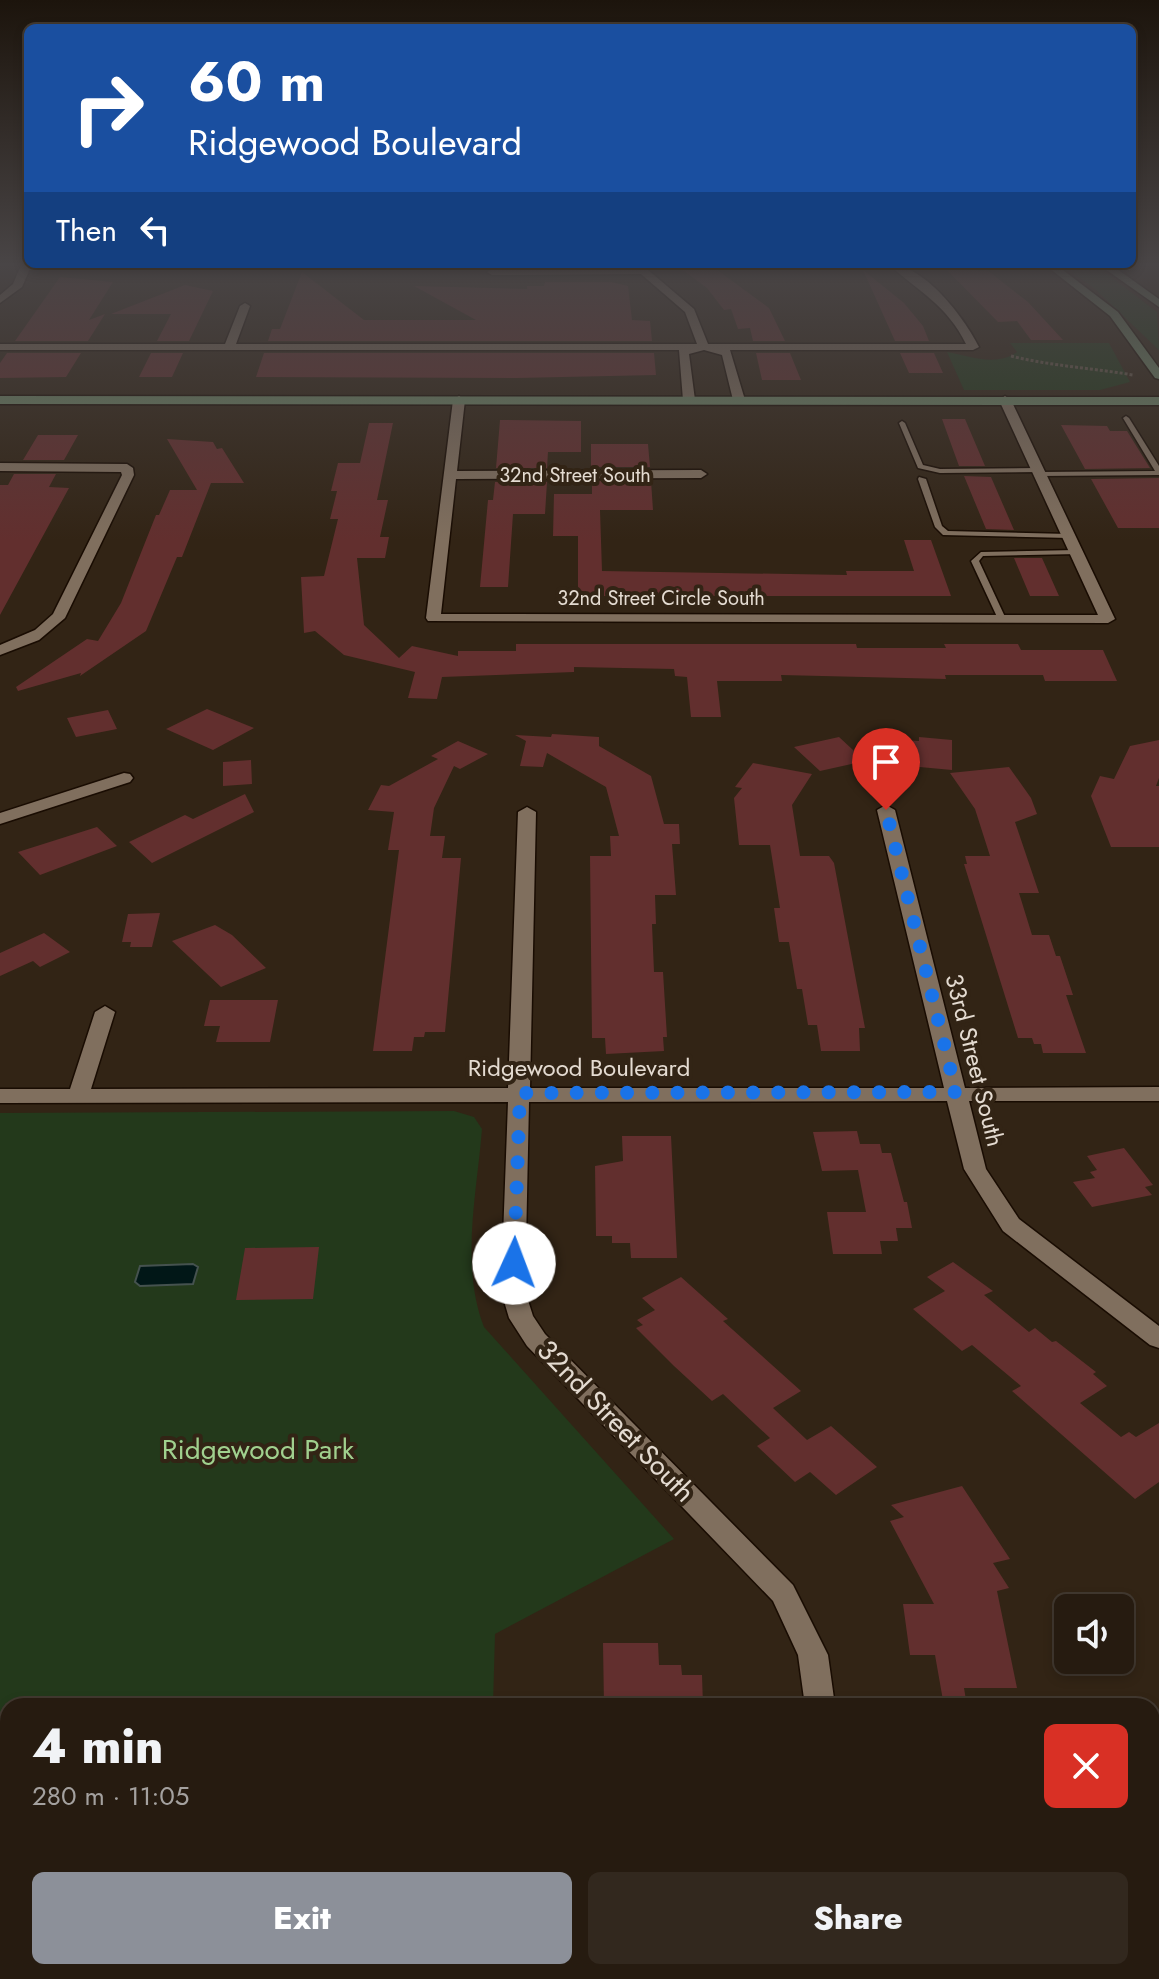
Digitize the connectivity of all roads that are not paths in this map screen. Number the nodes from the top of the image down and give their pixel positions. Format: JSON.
{"nodes":[{"id":1,"x":683,"y":355,"type":"edge"},
{"id":2,"x":728,"y":355,"type":"edge"},
{"id":3,"x":1144,"y":355,"type":"edge"},
{"id":4,"x":1159,"y":376,"type":"edge"},
{"id":5,"x":0,"y":400,"type":"edge"},
{"id":6,"x":459,"y":400,"type":"junction"},
{"id":7,"x":689,"y":400,"type":"junction"},
{"id":8,"x":739,"y":400,"type":"junction"},
{"id":9,"x":1005,"y":400,"type":"junction"},
{"id":10,"x":1159,"y":401,"type":"edge"},
{"id":11,"x":1126,"y":418,"type":"dead end"},
{"id":12,"x":902,"y":423,"type":"dead end"},
{"id":13,"x":0,"y":467,"type":"edge"},
{"id":14,"x":1039,"y":472,"type":"junction"},
{"id":15,"x":1159,"y":473,"type":"edge"},
{"id":16,"x":701,"y":474,"type":"dead end"},
{"id":17,"x":449,"y":475,"type":"junction"},
{"id":18,"x":922,"y":479,"type":"dead end"},
{"id":19,"x":1069,"y":536,"type":"junction"},
{"id":20,"x":1076,"y":552,"type":"junction"},
{"id":21,"x":1002,"y":619,"type":"junction"},
{"id":22,"x":0,"y":650,"type":"edge"},
{"id":23,"x":124,"y":778,"type":"dead end"},
{"id":24,"x":886,"y":810,"type":"dead end"},
{"id":25,"x":527,"y":812,"type":"dead end"},
{"id":26,"x":0,"y":819,"type":"edge"},
{"id":27,"x":105,"y":1012,"type":"dead end"},
{"id":28,"x":956,"y":1092,"type":"junction"},
{"id":29,"x":520,"y":1093,"type":"junction"},
{"id":30,"x":79,"y":1094,"type":"junction"},
{"id":31,"x":1159,"y":1094,"type":"edge"},
{"id":32,"x":0,"y":1096,"type":"edge"},
{"id":33,"x":1159,"y":1339,"type":"edge"},
{"id":34,"x":819,"y":1698,"type":"edge"}],
"edges":[{"from":1,"to":7,"type":"street"},
{"from":2,"to":8,"type":"street"},
{"from":3,"to":4,"type":"street"},
{"from":5,"to":6,"type":"street"},
{"from":6,"to":7,"type":"street"},
{"from":6,"to":17,"type":"street","name":"32nd Street Circle South"},
{"from":7,"to":8,"type":"street"},
{"from":8,"to":9,"type":"street"},
{"from":9,"to":10,"type":"street"},
{"from":9,"to":14,"type":"street"},
{"from":11,"to":15,"type":"lane"},
{"from":12,"to":14,"type":"lane"},
{"from":13,"to":22,"type":"street"},
{"from":14,"to":15,"type":"lane"},
{"from":14,"to":19,"type":"street"},
{"from":16,"to":17,"type":"street","name":"32nd Street South"},
{"from":17,"to":21,"type":"street","name":"32nd Street Circle South"},
{"from":18,"to":19,"type":"lane"},
{"from":19,"to":20,"type":"street"},
{"from":20,"to":21,"type":"lane"},
{"from":20,"to":21,"type":"street","name":"32nd Street Circle South"},
{"from":23,"to":26,"type":"street"},
{"from":24,"to":28,"type":"street","name":"33rd Street South"},
{"from":25,"to":29,"type":"street","name":"32nd Street South"},
{"from":27,"to":30,"type":"street"},
{"from":28,"to":29,"type":"street","name":"Ridgewood Boulevard"},
{"from":28,"to":31,"type":"street","name":"Ridgewood Boulevard"},
{"from":28,"to":33,"type":"street","name":"33rd Street South"},
{"from":29,"to":30,"type":"street","name":"Ridgewood Boulevard"},
{"from":29,"to":34,"type":"street","name":"32nd Street South"},
{"from":30,"to":32,"type":"street","name":"Ridgewood Boulevard"}]}
